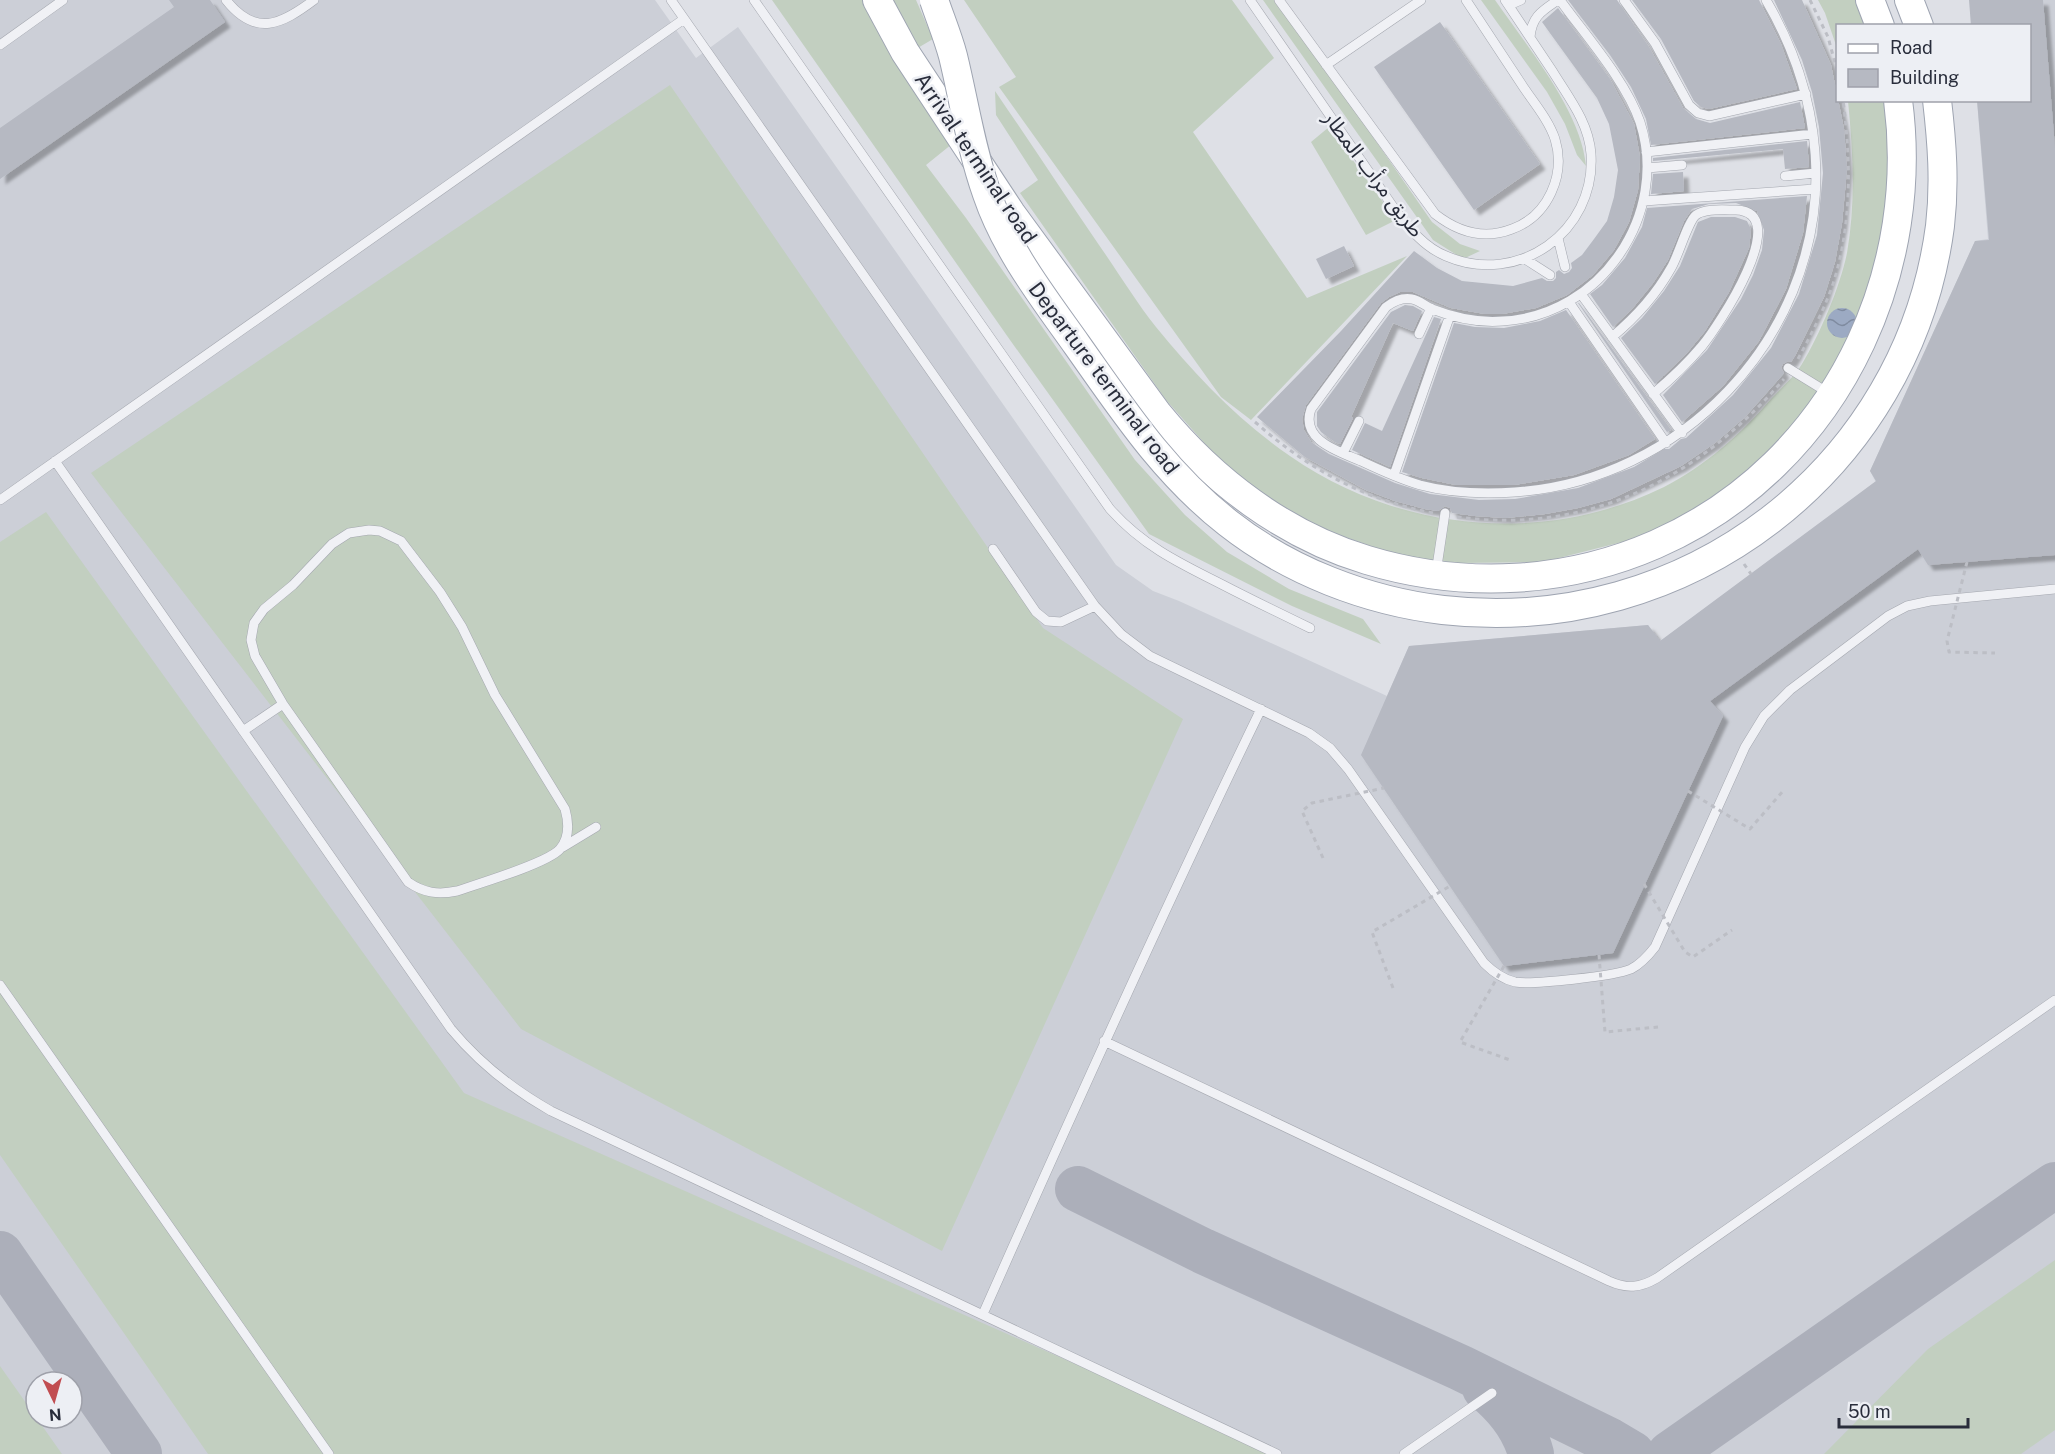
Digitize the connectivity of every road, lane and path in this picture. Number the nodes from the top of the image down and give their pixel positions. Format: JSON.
{"nodes":[{"id":1,"x":63,"y":0,"type":"edge"},
{"id":2,"x":226,"y":0,"type":"edge"},
{"id":3,"x":314,"y":0,"type":"edge"},
{"id":4,"x":671,"y":0,"type":"edge"},
{"id":5,"x":754,"y":0,"type":"edge"},
{"id":6,"x":877,"y":0,"type":"edge"},
{"id":7,"x":934,"y":0,"type":"edge"},
{"id":8,"x":1250,"y":0,"type":"edge"},
{"id":9,"x":1279,"y":0,"type":"edge"},
{"id":10,"x":1421,"y":0,"type":"edge"},
{"id":11,"x":1466,"y":0,"type":"edge"},
{"id":12,"x":1506,"y":0,"type":"edge"},
{"id":13,"x":1521,"y":0,"type":"edge"},
{"id":14,"x":1559,"y":0,"type":"edge"},
{"id":15,"x":1624,"y":0,"type":"edge"},
{"id":16,"x":1766,"y":0,"type":"edge"},
{"id":17,"x":1810,"y":0,"type":"edge"},
{"id":18,"x":1870,"y":0,"type":"edge"},
{"id":19,"x":1909,"y":0,"type":"edge"},
{"id":20,"x":684,"y":19,"type":"junction"},
{"id":21,"x":1879,"y":24,"type":"edge"},
{"id":22,"x":1918,"y":24,"type":"edge"},
{"id":23,"x":1530,"y":37,"type":"junction"},
{"id":24,"x":0,"y":45,"type":"edge"},
{"id":25,"x":1326,"y":64,"type":"junction"},
{"id":26,"x":1836,"y":67,"type":"edge"},
{"id":27,"x":1806,"y":94,"type":"junction"},
{"id":28,"x":1898,"y":102,"type":"edge"},
{"id":29,"x":1937,"y":102,"type":"edge"},
{"id":30,"x":1813,"y":134,"type":"junction"},
{"id":31,"x":1646,"y":152,"type":"junction"},
{"id":32,"x":1682,"y":165,"type":"dead end"},
{"id":33,"x":1647,"y":168,"type":"junction"},
{"id":34,"x":1816,"y":173,"type":"junction"},
{"id":35,"x":1785,"y":176,"type":"dead end"},
{"id":36,"x":1815,"y":189,"type":"junction"},
{"id":37,"x":1644,"y":201,"type":"junction"},
{"id":38,"x":1558,"y":238,"type":"junction"},
{"id":39,"x":1525,"y":259,"type":"junction"},
{"id":40,"x":1565,"y":267,"type":"dead end"},
{"id":41,"x":1550,"y":275,"type":"dead end"},
{"id":42,"x":1581,"y":294,"type":"junction"},
{"id":43,"x":1569,"y":302,"type":"junction"},
{"id":44,"x":1431,"y":308,"type":"junction"},
{"id":45,"x":1450,"y":315,"type":"junction"},
{"id":46,"x":1419,"y":334,"type":"dead end"},
{"id":47,"x":1612,"y":337,"type":"junction"},
{"id":48,"x":1788,"y":368,"type":"dead end"},
{"id":49,"x":1653,"y":394,"type":"junction"},
{"id":50,"x":1832,"y":395,"type":"junction"},
{"id":51,"x":1359,"y":420,"type":"dead end"},
{"id":52,"x":1682,"y":433,"type":"junction"},
{"id":53,"x":1666,"y":443,"type":"junction"},
{"id":54,"x":1343,"y":453,"type":"junction"},
{"id":55,"x":54,"y":461,"type":"junction"},
{"id":56,"x":1394,"y":475,"type":"junction"},
{"id":57,"x":0,"y":500,"type":"edge"},
{"id":58,"x":1444,"y":513,"type":"dead end"},
{"id":59,"x":993,"y":549,"type":"dead end"},
{"id":60,"x":1967,"y":562,"type":"dead end"},
{"id":61,"x":1436,"y":575,"type":"junction"},
{"id":62,"x":2055,"y":589,"type":"edge"},
{"id":63,"x":1095,"y":606,"type":"junction"},
{"id":64,"x":1310,"y":628,"type":"dead end"},
{"id":65,"x":1995,"y":653,"type":"dead end"},
{"id":66,"x":283,"y":704,"type":"junction"},
{"id":67,"x":1261,"y":709,"type":"junction"},
{"id":68,"x":243,"y":731,"type":"junction"},
{"id":69,"x":1384,"y":788,"type":"dead end"},
{"id":70,"x":1688,"y":791,"type":"dead end"},
{"id":71,"x":1783,"y":791,"type":"dead end"},
{"id":72,"x":596,"y":827,"type":"dead end"},
{"id":73,"x":561,"y":848,"type":"junction"},
{"id":74,"x":1323,"y":858,"type":"dead end"},
{"id":75,"x":1644,"y":884,"type":"dead end"},
{"id":76,"x":1450,"y":886,"type":"dead end"},
{"id":77,"x":1732,"y":930,"type":"dead end"},
{"id":78,"x":1599,"y":955,"type":"dead end"},
{"id":79,"x":1504,"y":966,"type":"dead end"},
{"id":80,"x":0,"y":985,"type":"edge"},
{"id":81,"x":1393,"y":988,"type":"dead end"},
{"id":82,"x":2055,"y":1000,"type":"edge"},
{"id":83,"x":1658,"y":1027,"type":"dead end"},
{"id":84,"x":1104,"y":1041,"type":"junction"},
{"id":85,"x":1510,"y":1060,"type":"dead end"},
{"id":86,"x":983,"y":1314,"type":"junction"},
{"id":87,"x":1492,"y":1394,"type":"dead end"},
{"id":88,"x":329,"y":1454,"type":"edge"},
{"id":89,"x":1278,"y":1454,"type":"edge"},
{"id":90,"x":1404,"y":1454,"type":"edge"}],
"edges":[{"from":1,"to":24,"type":"lane"},
{"from":2,"to":3,"type":"lane"},
{"from":4,"to":20,"type":"lane"},
{"from":5,"to":64,"type":"lane"},
{"from":6,"to":61,"type":"main road","name":"Arrival terminal road"},
{"from":7,"to":29,"type":"main road","name":"Departure terminal road","bridge":true},
{"from":8,"to":39,"type":"lane","name":"طريق مرأب المطار"},
{"from":9,"to":25,"type":"lane"},
{"from":10,"to":25,"type":"lane"},
{"from":11,"to":25,"type":"lane"},
{"from":12,"to":13,"type":"lane"},
{"from":12,"to":23,"type":"lane","name":"طريق مرأب المطار"},
{"from":14,"to":23,"type":"lane"},
{"from":14,"to":31,"type":"lane"},
{"from":15,"to":27,"type":"lane"},
{"from":16,"to":27,"type":"lane"},
{"from":17,"to":26,"type":"path"},
{"from":18,"to":21,"type":"main road"},
{"from":19,"to":22,"type":"main road"},
{"from":20,"to":55,"type":"lane"},
{"from":20,"to":63,"type":"lane"},
{"from":23,"to":38,"type":"lane","name":"طريق مرأب المطار"},
{"from":27,"to":30,"type":"lane"},
{"from":28,"to":50,"type":"main road","name":"Arrival terminal road"},
{"from":30,"to":31,"type":"lane"},
{"from":30,"to":34,"type":"lane"},
{"from":31,"to":33,"type":"lane"},
{"from":32,"to":33,"type":"lane"},
{"from":33,"to":37,"type":"lane"},
{"from":34,"to":35,"type":"lane"},
{"from":34,"to":36,"type":"lane"},
{"from":36,"to":37,"type":"lane"},
{"from":36,"to":52,"type":"lane"},
{"from":37,"to":42,"type":"lane"},
{"from":38,"to":39,"type":"lane","name":"طريق مرأب المطار"},
{"from":38,"to":40,"type":"lane"},
{"from":39,"to":41,"type":"lane"},
{"from":42,"to":43,"type":"lane"},
{"from":42,"to":47,"type":"lane"},
{"from":43,"to":45,"type":"lane"},
{"from":43,"to":53,"type":"lane"},
{"from":44,"to":45,"type":"lane"},
{"from":44,"to":46,"type":"lane"},
{"from":44,"to":54,"type":"lane"},
{"from":45,"to":56,"type":"lane"},
{"from":47,"to":49,"type":"lane"},
{"from":47,"to":49,"type":"lane"},
{"from":48,"to":50,"type":"lane"},
{"from":49,"to":52,"type":"lane"},
{"from":50,"to":61,"type":"main road","name":"Arrival terminal road"},
{"from":51,"to":54,"type":"lane"},
{"from":52,"to":53,"type":"lane"},
{"from":53,"to":56,"type":"lane"},
{"from":54,"to":56,"type":"lane"},
{"from":55,"to":57,"type":"lane"},
{"from":55,"to":68,"type":"lane"},
{"from":58,"to":61,"type":"lane"},
{"from":59,"to":63,"type":"lane"},
{"from":60,"to":65,"type":"path","bridge":true},
{"from":62,"to":67,"type":"lane"},
{"from":63,"to":67,"type":"lane"},
{"from":66,"to":68,"type":"lane"},
{"from":66,"to":73,"type":"lane"},
{"from":66,"to":73,"type":"lane"},
{"from":67,"to":84,"type":"lane"},
{"from":68,"to":86,"type":"lane"},
{"from":69,"to":74,"type":"path","bridge":true},
{"from":70,"to":71,"type":"path","bridge":true},
{"from":72,"to":73,"type":"lane"},
{"from":75,"to":77,"type":"path","bridge":true},
{"from":76,"to":81,"type":"path","bridge":true},
{"from":78,"to":83,"type":"path","bridge":true},
{"from":79,"to":85,"type":"path","bridge":true},
{"from":80,"to":88,"type":"lane"},
{"from":82,"to":84,"type":"lane"},
{"from":84,"to":86,"type":"lane"},
{"from":86,"to":89,"type":"lane"},
{"from":87,"to":90,"type":"lane"}]}
